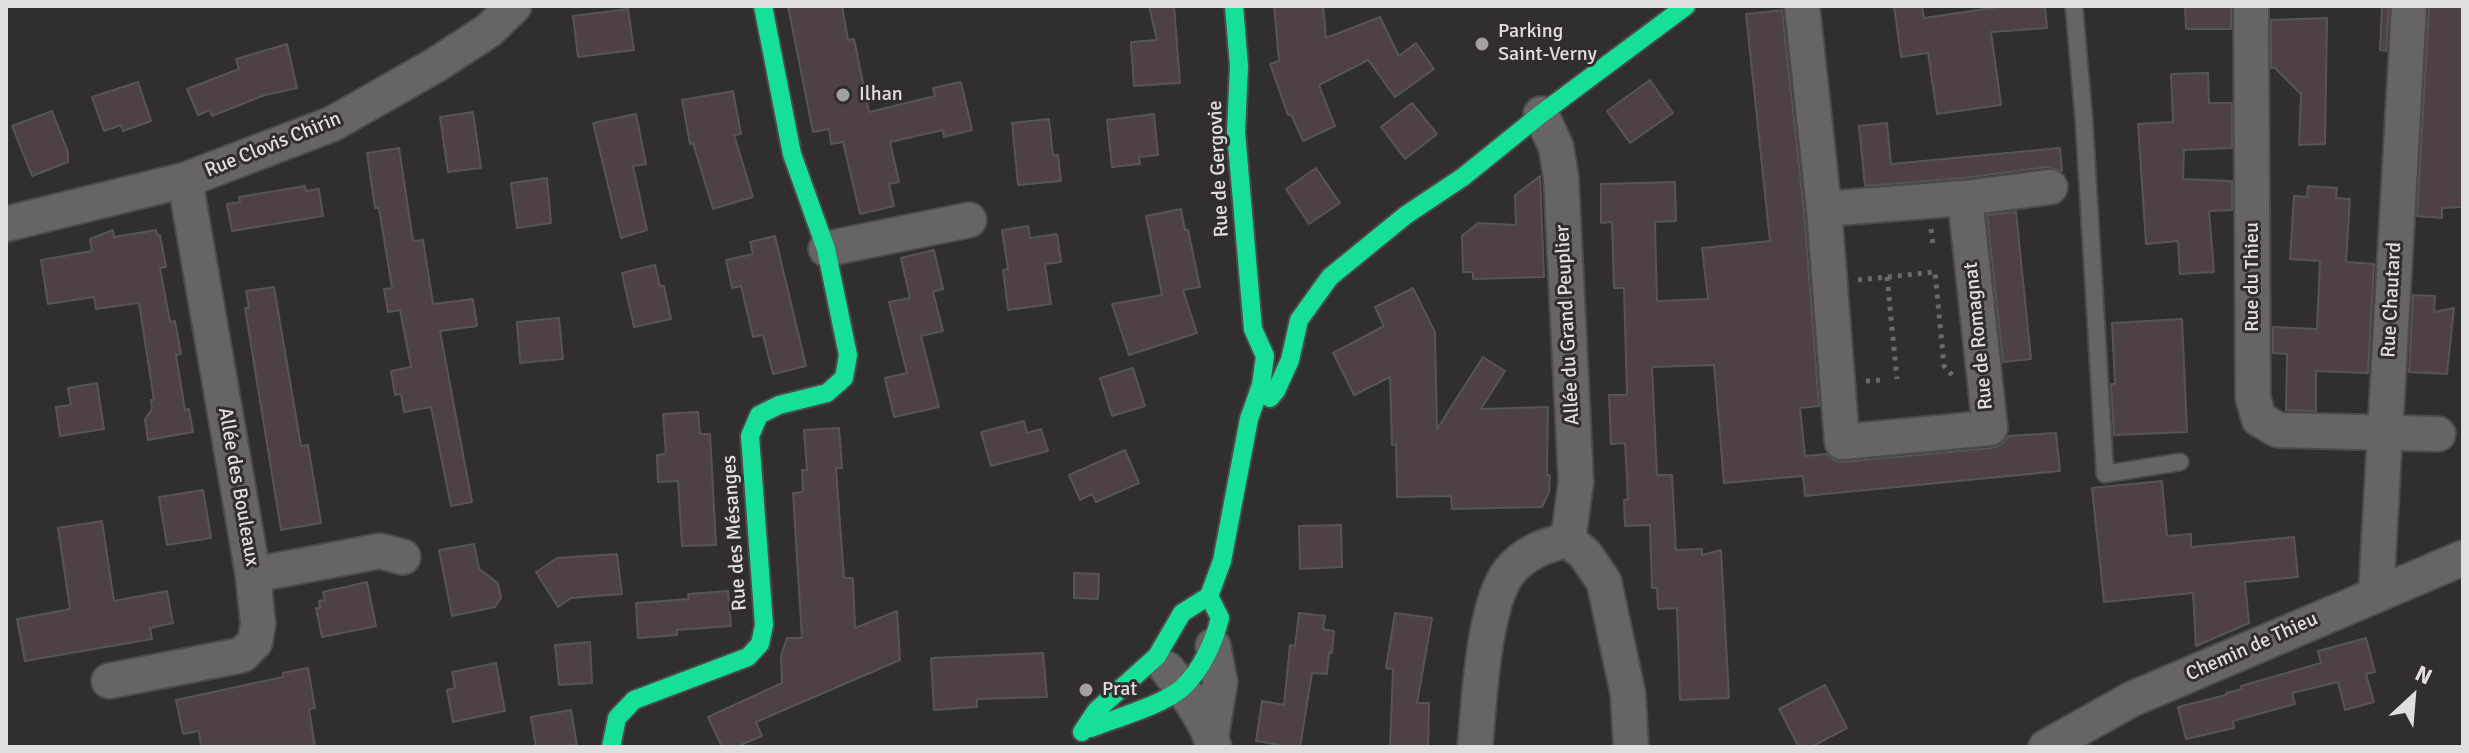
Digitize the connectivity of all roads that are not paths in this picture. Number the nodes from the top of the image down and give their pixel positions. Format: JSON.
{"nodes":[{"id":1,"x":514,"y":6,"type":"edge"},
{"id":2,"x":763,"y":6,"type":"edge"},
{"id":3,"x":1234,"y":6,"type":"edge"},
{"id":4,"x":1686,"y":6,"type":"edge"},
{"id":5,"x":1802,"y":6,"type":"edge"},
{"id":6,"x":2074,"y":6,"type":"edge"},
{"id":7,"x":2251,"y":6,"type":"edge"},
{"id":8,"x":2409,"y":6,"type":"edge"},
{"id":9,"x":1541,"y":114,"type":"junction"},
{"id":10,"x":185,"y":180,"type":"junction"},
{"id":11,"x":2050,"y":187,"type":"dead end"},
{"id":12,"x":1965,"y":198,"type":"junction"},
{"id":13,"x":1824,"y":209,"type":"junction"},
{"id":14,"x":969,"y":220,"type":"dead end"},
{"id":15,"x":6,"y":224,"type":"edge"},
{"id":16,"x":826,"y":249,"type":"junction"},
{"id":17,"x":1330,"y":277,"type":"junction"},
{"id":18,"x":1299,"y":283,"type":"dead end"},
{"id":19,"x":1272,"y":288,"type":"dead end"},
{"id":20,"x":1250,"y":293,"type":"junction"},
{"id":21,"x":1299,"y":320,"type":"junction"},
{"id":22,"x":1253,"y":329,"type":"junction"},
{"id":23,"x":1239,"y":346,"type":"dead end"},
{"id":24,"x":1239,"y":391,"type":"dead end"},
{"id":25,"x":1249,"y":419,"type":"junction"},
{"id":26,"x":2384,"y":433,"type":"junction"},
{"id":27,"x":2438,"y":434,"type":"dead end"},
{"id":28,"x":2180,"y":462,"type":"dead end"},
{"id":29,"x":1568,"y":540,"type":"junction"},
{"id":30,"x":403,"y":557,"type":"dead end"},
{"id":31,"x":2463,"y":558,"type":"edge"},
{"id":32,"x":253,"y":575,"type":"junction"},
{"id":33,"x":2376,"y":594,"type":"junction"},
{"id":34,"x":1209,"y":596,"type":"junction"},
{"id":35,"x":1213,"y":646,"type":"junction"},
{"id":36,"x":1157,"y":656,"type":"junction"},
{"id":37,"x":109,"y":681,"type":"dead end"},
{"id":38,"x":1182,"y":688,"type":"junction"},
{"id":39,"x":1213,"y":742,"type":"edge"},
{"id":40,"x":611,"y":747,"type":"edge"},
{"id":41,"x":1475,"y":747,"type":"edge"},
{"id":42,"x":1631,"y":747,"type":"edge"},
{"id":43,"x":2046,"y":747,"type":"edge"}],
"edges":[{"from":1,"to":10,"type":"street","name":"Rue Clovis Chirin"},
{"from":2,"to":16,"type":"main road","name":"Rue des Mésanges"},
{"from":3,"to":20,"type":"main road","name":"Rue de Gergovie"},
{"from":4,"to":9,"type":"main road"},
{"from":5,"to":13,"type":"street","name":"Rue de Romagnat"},
{"from":6,"to":28,"type":"lane"},
{"from":7,"to":26,"type":"street","name":"Rue du Thieu"},
{"from":8,"to":26,"type":"street","name":"Rue Chautard"},
{"from":9,"to":17,"type":"main road"},
{"from":9,"to":29,"type":"street","name":"Allée du Grand Peuplier"},
{"from":10,"to":15,"type":"street","name":"Rue Clovis Chirin"},
{"from":10,"to":32,"type":"street","name":"Allée des Bouleaux"},
{"from":11,"to":12,"type":"street"},
{"from":12,"to":13,"type":"street"},
{"from":12,"to":13,"type":"street","name":"Rue de Romagnat"},
{"from":14,"to":16,"type":"street"},
{"from":16,"to":40,"type":"main road","name":"Rue des Mésanges"},
{"from":17,"to":18,"type":"main road"},
{"from":17,"to":21,"type":"main road"},
{"from":19,"to":20,"type":"main road"},
{"from":20,"to":22,"type":"main road","name":"Rue de Gergovie"},
{"from":21,"to":22,"type":"main road"},
{"from":21,"to":25,"type":"main road"},
{"from":22,"to":23,"type":"main road"},
{"from":22,"to":25,"type":"main road","name":"Rue de Gergovie"},
{"from":24,"to":25,"type":"main road"},
{"from":25,"to":34,"type":"main road","name":"Rue de Gergovie"},
{"from":26,"to":27,"type":"street"},
{"from":26,"to":33,"type":"street","name":"Rue Chautard"},
{"from":29,"to":41,"type":"street"},
{"from":29,"to":42,"type":"street"},
{"from":30,"to":32,"type":"street"},
{"from":31,"to":33,"type":"street","name":"Chemin de Thieu"},
{"from":32,"to":37,"type":"street","name":"Allée des Bouleaux"},
{"from":33,"to":43,"type":"street","name":"Chemin de Thieu"},
{"from":34,"to":35,"type":"main road"},
{"from":34,"to":36,"type":"main road"},
{"from":35,"to":38,"type":"main road"},
{"from":35,"to":39,"type":"street"},
{"from":36,"to":38,"type":"street"},
{"from":36,"to":38,"type":"main road"},
{"from":38,"to":39,"type":"street"}]}
